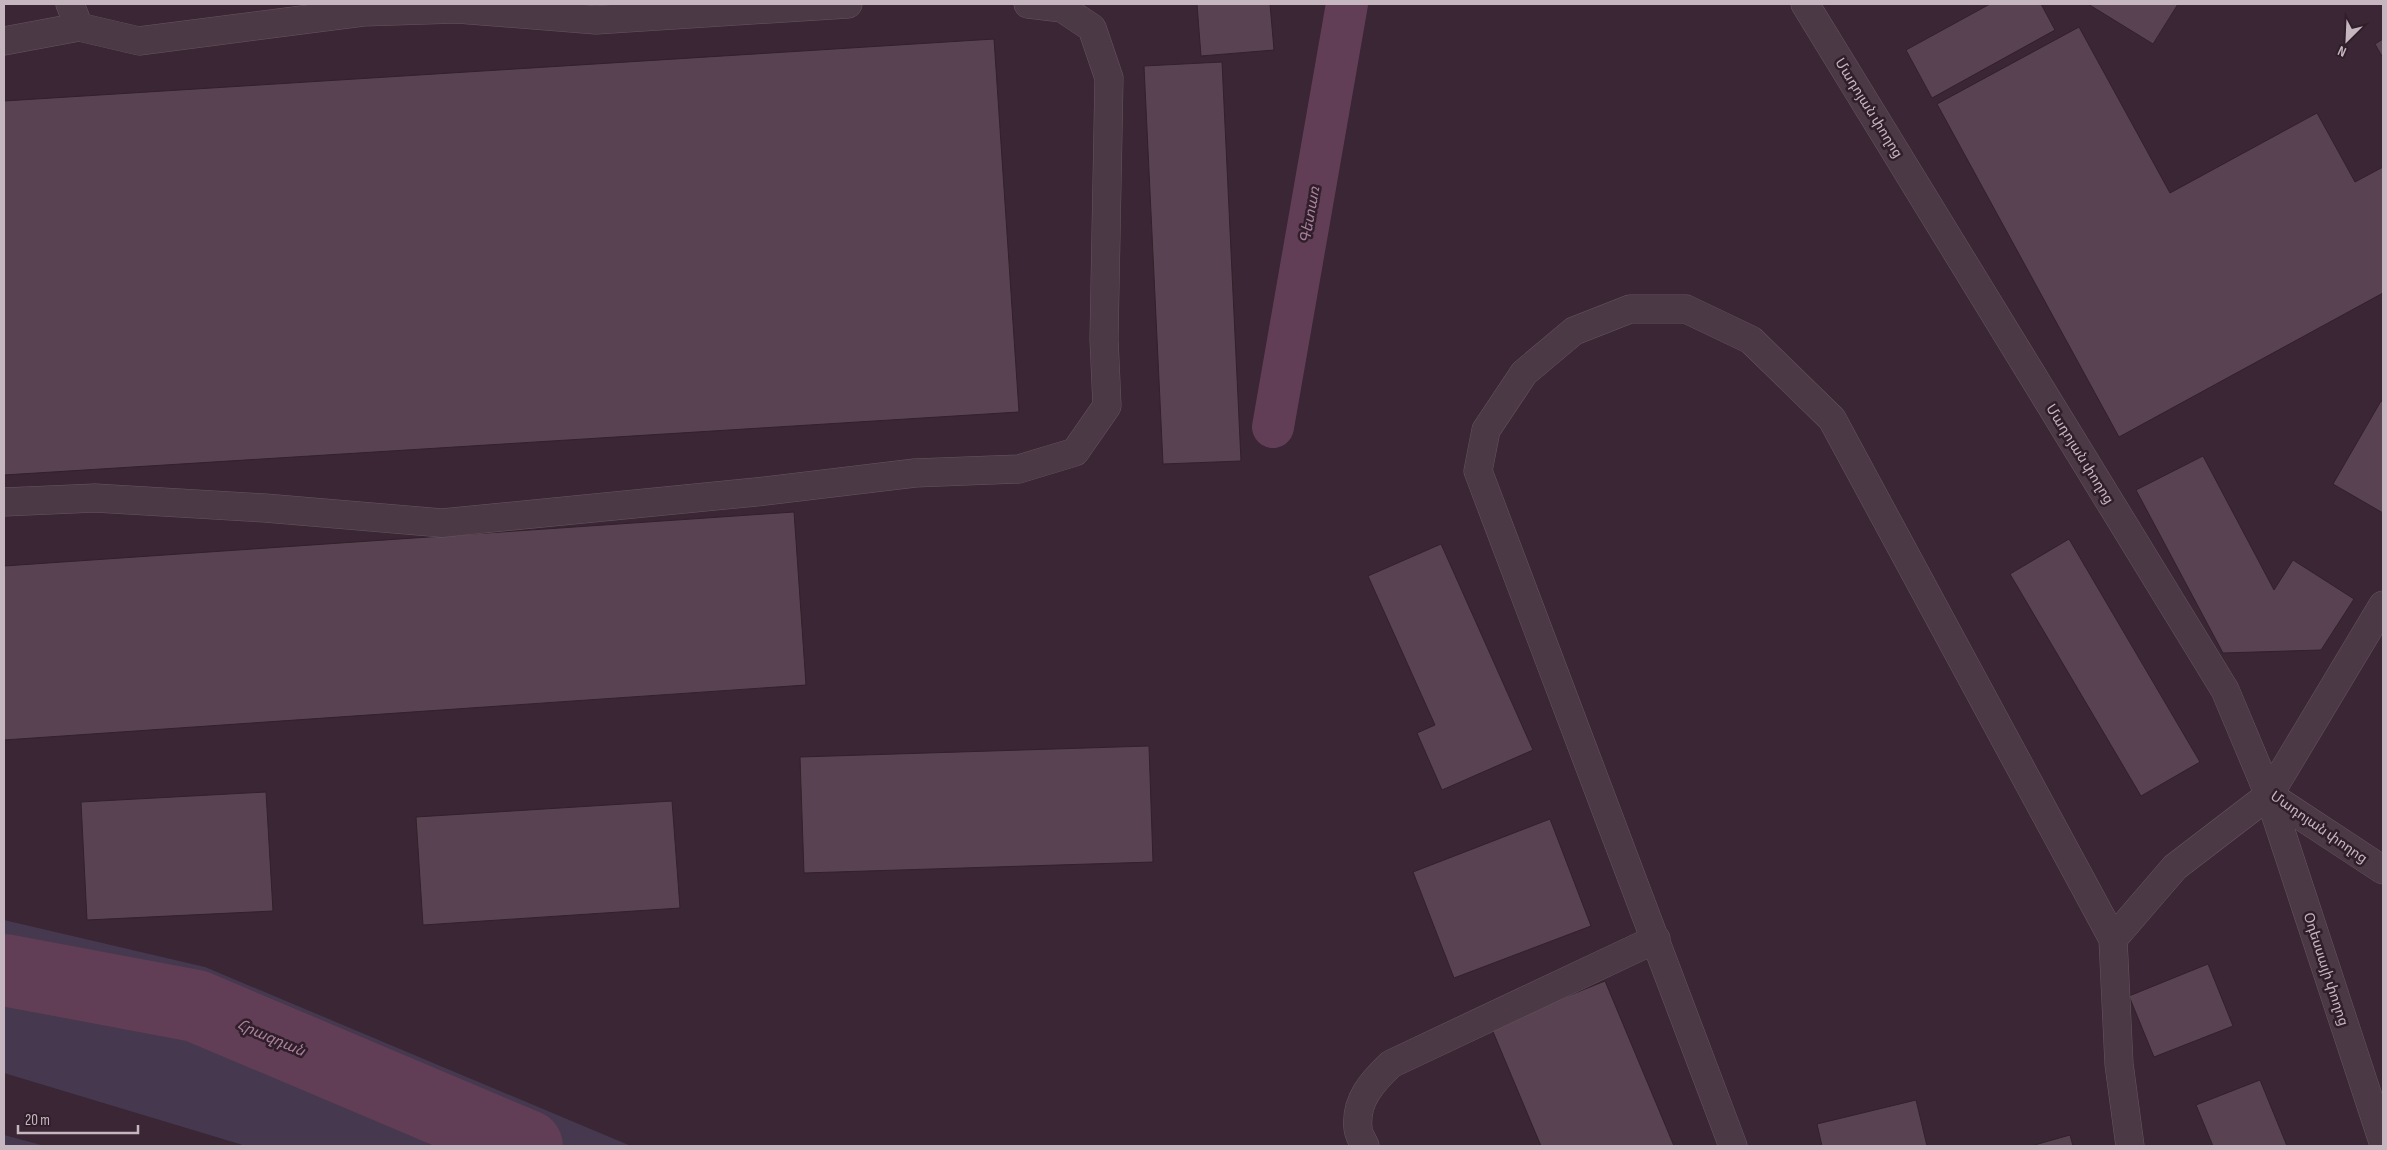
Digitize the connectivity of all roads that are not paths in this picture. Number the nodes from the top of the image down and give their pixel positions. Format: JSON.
{"nodes":[{"id":1,"x":848,"y":4,"type":"edge"},
{"id":2,"x":1028,"y":4,"type":"edge"},
{"id":3,"x":1804,"y":4,"type":"edge"},
{"id":4,"x":74,"y":15,"type":"edge"},
{"id":5,"x":4,"y":40,"type":"edge"},
{"id":6,"x":4,"y":502,"type":"edge"},
{"id":7,"x":2383,"y":605,"type":"edge"},
{"id":8,"x":2269,"y":795,"type":"junction"},
{"id":9,"x":2383,"y":870,"type":"edge"},
{"id":10,"x":1656,"y":939,"type":"junction"},
{"id":11,"x":2114,"y":939,"type":"junction"},
{"id":12,"x":2383,"y":1142,"type":"edge"},
{"id":13,"x":1365,"y":1146,"type":"edge"},
{"id":14,"x":1733,"y":1146,"type":"edge"},
{"id":15,"x":2130,"y":1146,"type":"edge"}],
"edges":[{"from":1,"to":4,"type":"street"},
{"from":2,"to":6,"type":"street"},
{"from":3,"to":8,"type":"street","name":"Մադոյան փողոց"},
{"from":4,"to":5,"type":"street"},
{"from":7,"to":8,"type":"street"},
{"from":8,"to":9,"type":"street","name":"Մադոյան փողոց"},
{"from":8,"to":11,"type":"street"},
{"from":8,"to":12,"type":"street","name":"Օդեսսայի փողոց"},
{"from":10,"to":11,"type":"street"},
{"from":10,"to":13,"type":"street"},
{"from":10,"to":14,"type":"street"},
{"from":11,"to":15,"type":"street"}]}
